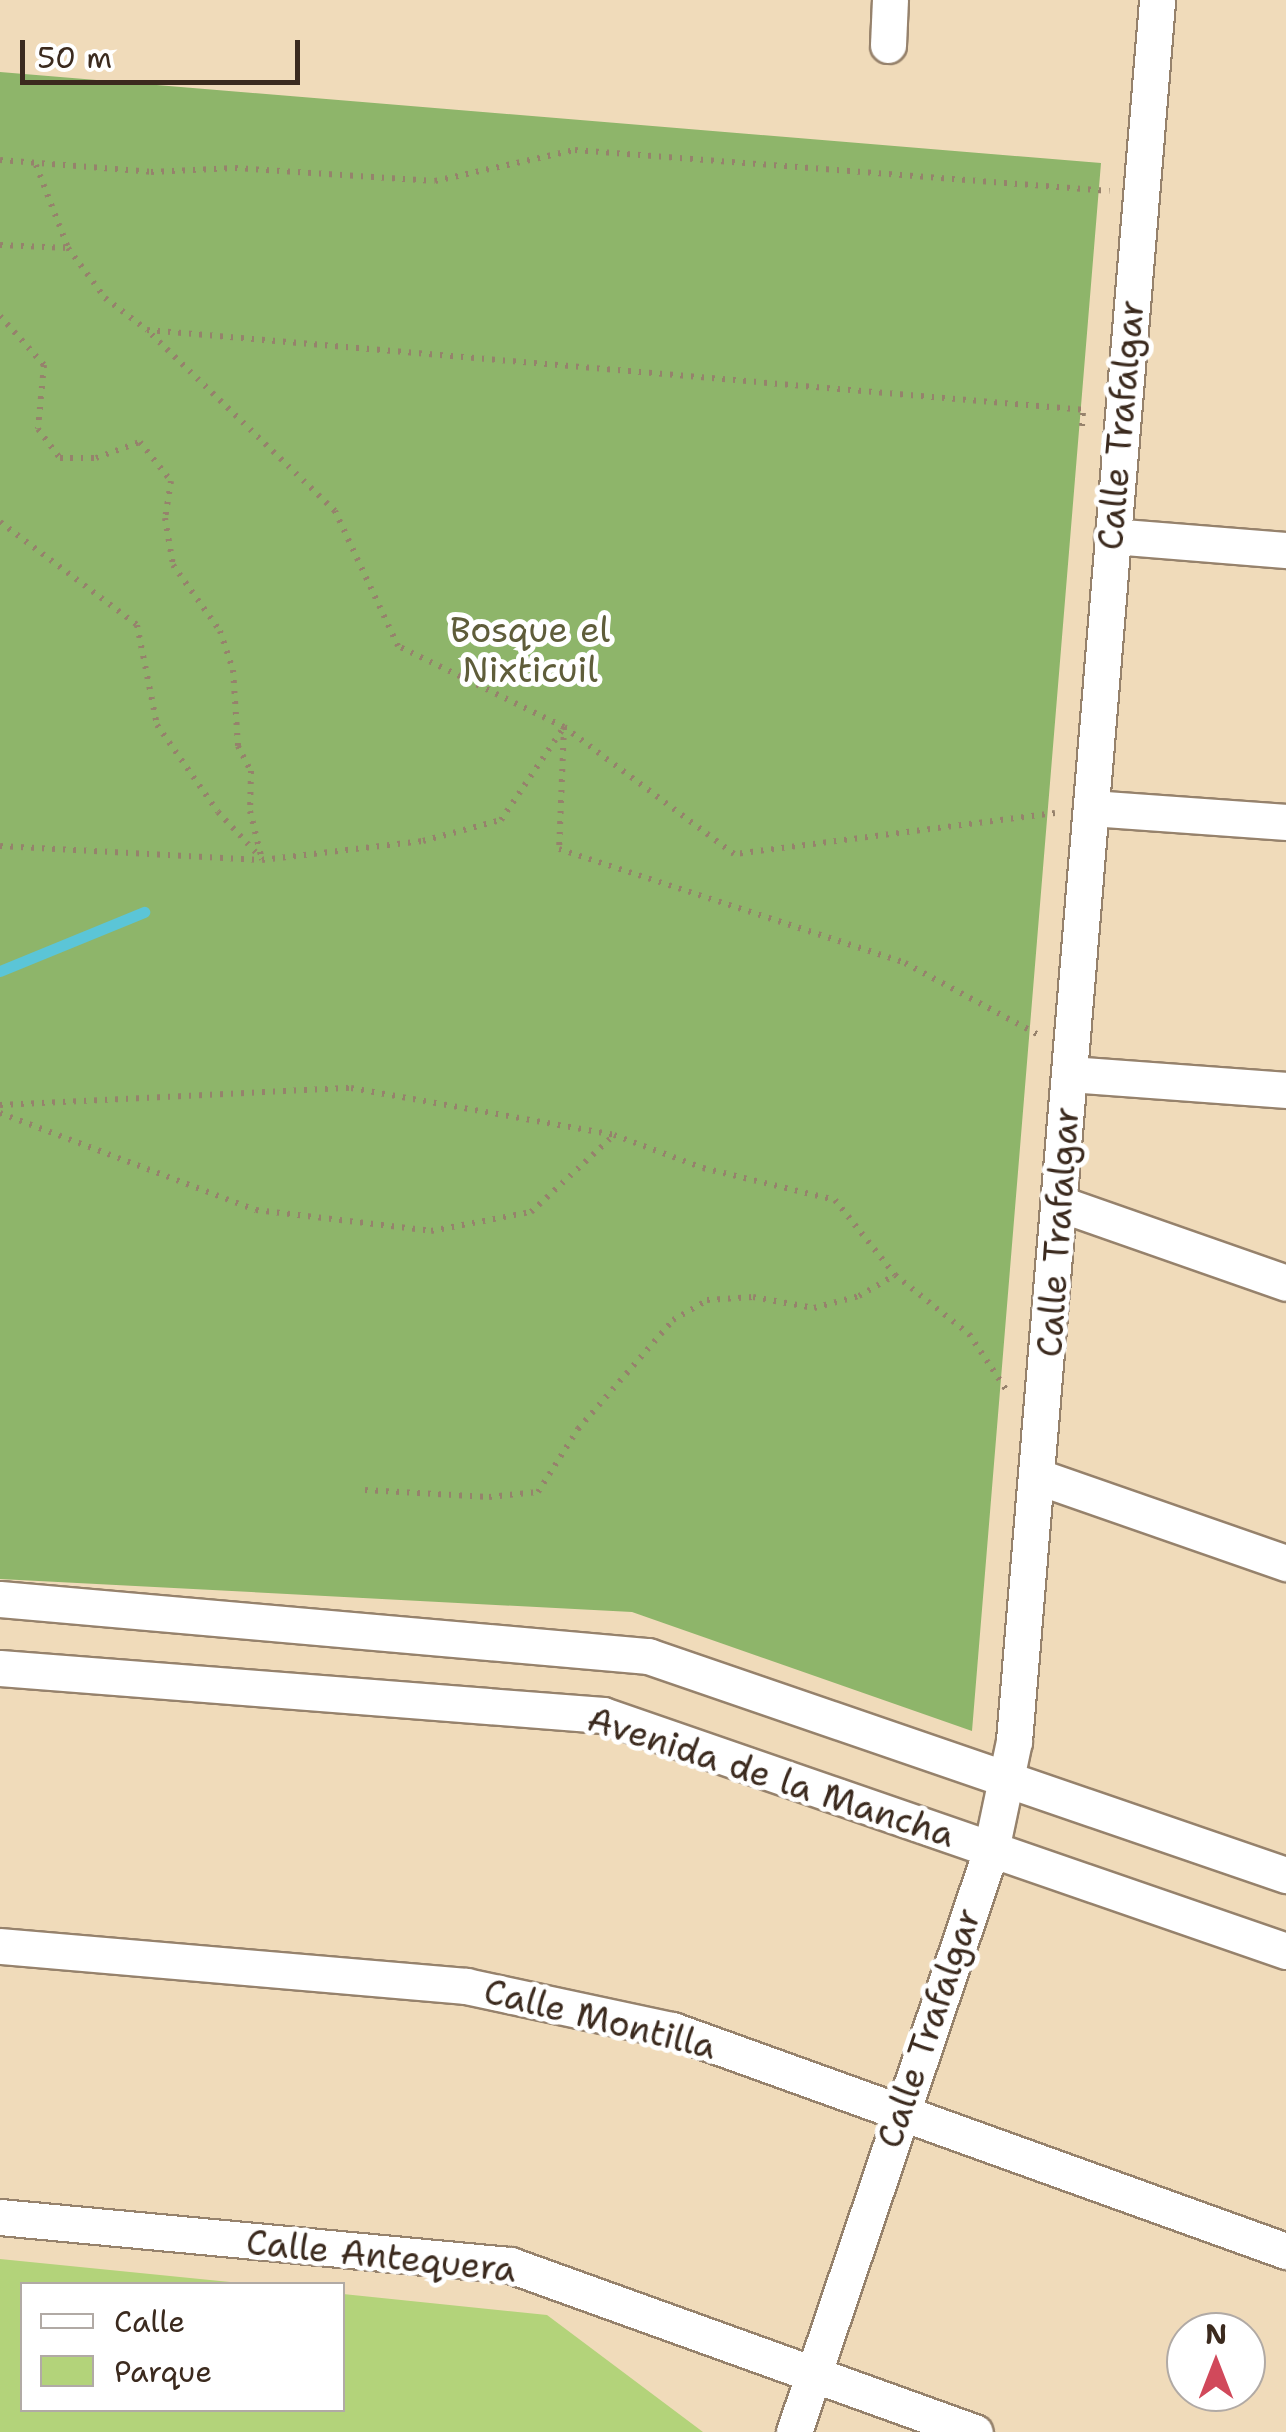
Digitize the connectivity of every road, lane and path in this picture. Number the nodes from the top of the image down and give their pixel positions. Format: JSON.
{"nodes":[{"id":1,"x":890,"y":0,"type":"edge"},
{"id":2,"x":1157,"y":0,"type":"edge"},
{"id":3,"x":888,"y":44,"type":"dead end"},
{"id":4,"x":0,"y":160,"type":"edge"},
{"id":5,"x":36,"y":165,"type":"junction"},
{"id":6,"x":1141,"y":194,"type":"junction"},
{"id":7,"x":0,"y":245,"type":"edge"},
{"id":8,"x":68,"y":248,"type":"junction"},
{"id":9,"x":0,"y":316,"type":"edge"},
{"id":10,"x":147,"y":330,"type":"junction"},
{"id":11,"x":1083,"y":410,"type":"junction"},
{"id":12,"x":1122,"y":413,"type":"junction"},
{"id":13,"x":1082,"y":429,"type":"dead end"},
{"id":14,"x":0,"y":522,"type":"edge"},
{"id":15,"x":1112,"y":536,"type":"junction"},
{"id":16,"x":1286,"y":550,"type":"edge"},
{"id":17,"x":564,"y":727,"type":"junction"},
{"id":18,"x":1091,"y":808,"type":"junction"},
{"id":19,"x":1286,"y":822,"type":"edge"},
{"id":20,"x":0,"y":846,"type":"edge"},
{"id":21,"x":262,"y":860,"type":"junction"},
{"id":22,"x":1041,"y":1035,"type":"dead end"},
{"id":23,"x":1070,"y":1074,"type":"junction"},
{"id":24,"x":1286,"y":1090,"type":"edge"},
{"id":25,"x":0,"y":1105,"type":"edge"},
{"id":26,"x":0,"y":1113,"type":"edge"},
{"id":27,"x":614,"y":1135,"type":"junction"},
{"id":28,"x":1061,"y":1204,"type":"junction"},
{"id":29,"x":895,"y":1275,"type":"junction"},
{"id":30,"x":1286,"y":1283,"type":"edge"},
{"id":31,"x":1042,"y":1441,"type":"junction"},
{"id":32,"x":1039,"y":1477,"type":"junction"},
{"id":33,"x":365,"y":1490,"type":"dead end"},
{"id":34,"x":1286,"y":1564,"type":"edge"},
{"id":35,"x":0,"y":1599,"type":"edge"},
{"id":36,"x":0,"y":1668,"type":"edge"},
{"id":37,"x":1008,"y":1781,"type":"junction"},
{"id":38,"x":991,"y":1850,"type":"junction"},
{"id":39,"x":1286,"y":1875,"type":"edge"},
{"id":40,"x":0,"y":1946,"type":"edge"},
{"id":41,"x":1286,"y":1951,"type":"edge"},
{"id":42,"x":900,"y":2111,"type":"junction"},
{"id":43,"x":0,"y":2218,"type":"edge"},
{"id":44,"x":1286,"y":2251,"type":"edge"},
{"id":45,"x":814,"y":2375,"type":"junction"},
{"id":46,"x":794,"y":2432,"type":"edge"},
{"id":47,"x":975,"y":2432,"type":"edge"}],
"edges":[{"from":1,"to":3,"type":"street"},
{"from":2,"to":6,"type":"street","name":"Calle Trafalgar"},
{"from":4,"to":5,"type":"path"},
{"from":5,"to":6,"type":"path"},
{"from":5,"to":8,"type":"path"},
{"from":6,"to":12,"type":"street","name":"Calle Trafalgar"},
{"from":7,"to":8,"type":"path"},
{"from":8,"to":10,"type":"path"},
{"from":9,"to":21,"type":"path"},
{"from":10,"to":11,"type":"path"},
{"from":10,"to":17,"type":"path"},
{"from":11,"to":12,"type":"path"},
{"from":11,"to":13,"type":"path"},
{"from":12,"to":15,"type":"street","name":"Calle Trafalgar"},
{"from":14,"to":21,"type":"path"},
{"from":15,"to":16,"type":"street"},
{"from":15,"to":18,"type":"street","name":"Calle Trafalgar"},
{"from":17,"to":18,"type":"path"},
{"from":17,"to":21,"type":"path"},
{"from":17,"to":22,"type":"path"},
{"from":18,"to":19,"type":"street"},
{"from":18,"to":23,"type":"street","name":"Calle Trafalgar"},
{"from":20,"to":21,"type":"path"},
{"from":23,"to":24,"type":"street"},
{"from":23,"to":28,"type":"street","name":"Calle Trafalgar"},
{"from":25,"to":27,"type":"path"},
{"from":26,"to":27,"type":"path"},
{"from":27,"to":29,"type":"path"},
{"from":28,"to":30,"type":"street"},
{"from":28,"to":31,"type":"street","name":"Calle Trafalgar"},
{"from":29,"to":31,"type":"path"},
{"from":29,"to":33,"type":"path"},
{"from":31,"to":32,"type":"street","name":"Calle Trafalgar"},
{"from":32,"to":34,"type":"street"},
{"from":32,"to":37,"type":"street","name":"Calle Trafalgar"},
{"from":35,"to":37,"type":"street","name":"Avenida de la Mancha"},
{"from":36,"to":38,"type":"street","name":"Avenida de la Mancha"},
{"from":37,"to":38,"type":"street","name":"Calle Trafalgar"},
{"from":37,"to":39,"type":"street","name":"Avenida de la Mancha"},
{"from":38,"to":41,"type":"street","name":"Avenida de la Mancha"},
{"from":38,"to":42,"type":"street","name":"Calle Trafalgar"},
{"from":40,"to":42,"type":"street","name":"Calle Montilla"},
{"from":42,"to":44,"type":"street","name":"Calle Montilla"},
{"from":42,"to":45,"type":"street","name":"Calle Trafalgar"},
{"from":43,"to":45,"type":"street","name":"Calle Antequera"},
{"from":45,"to":46,"type":"street","name":"Calle Trafalgar"},
{"from":45,"to":47,"type":"street","name":"Calle Antequera"}]}
